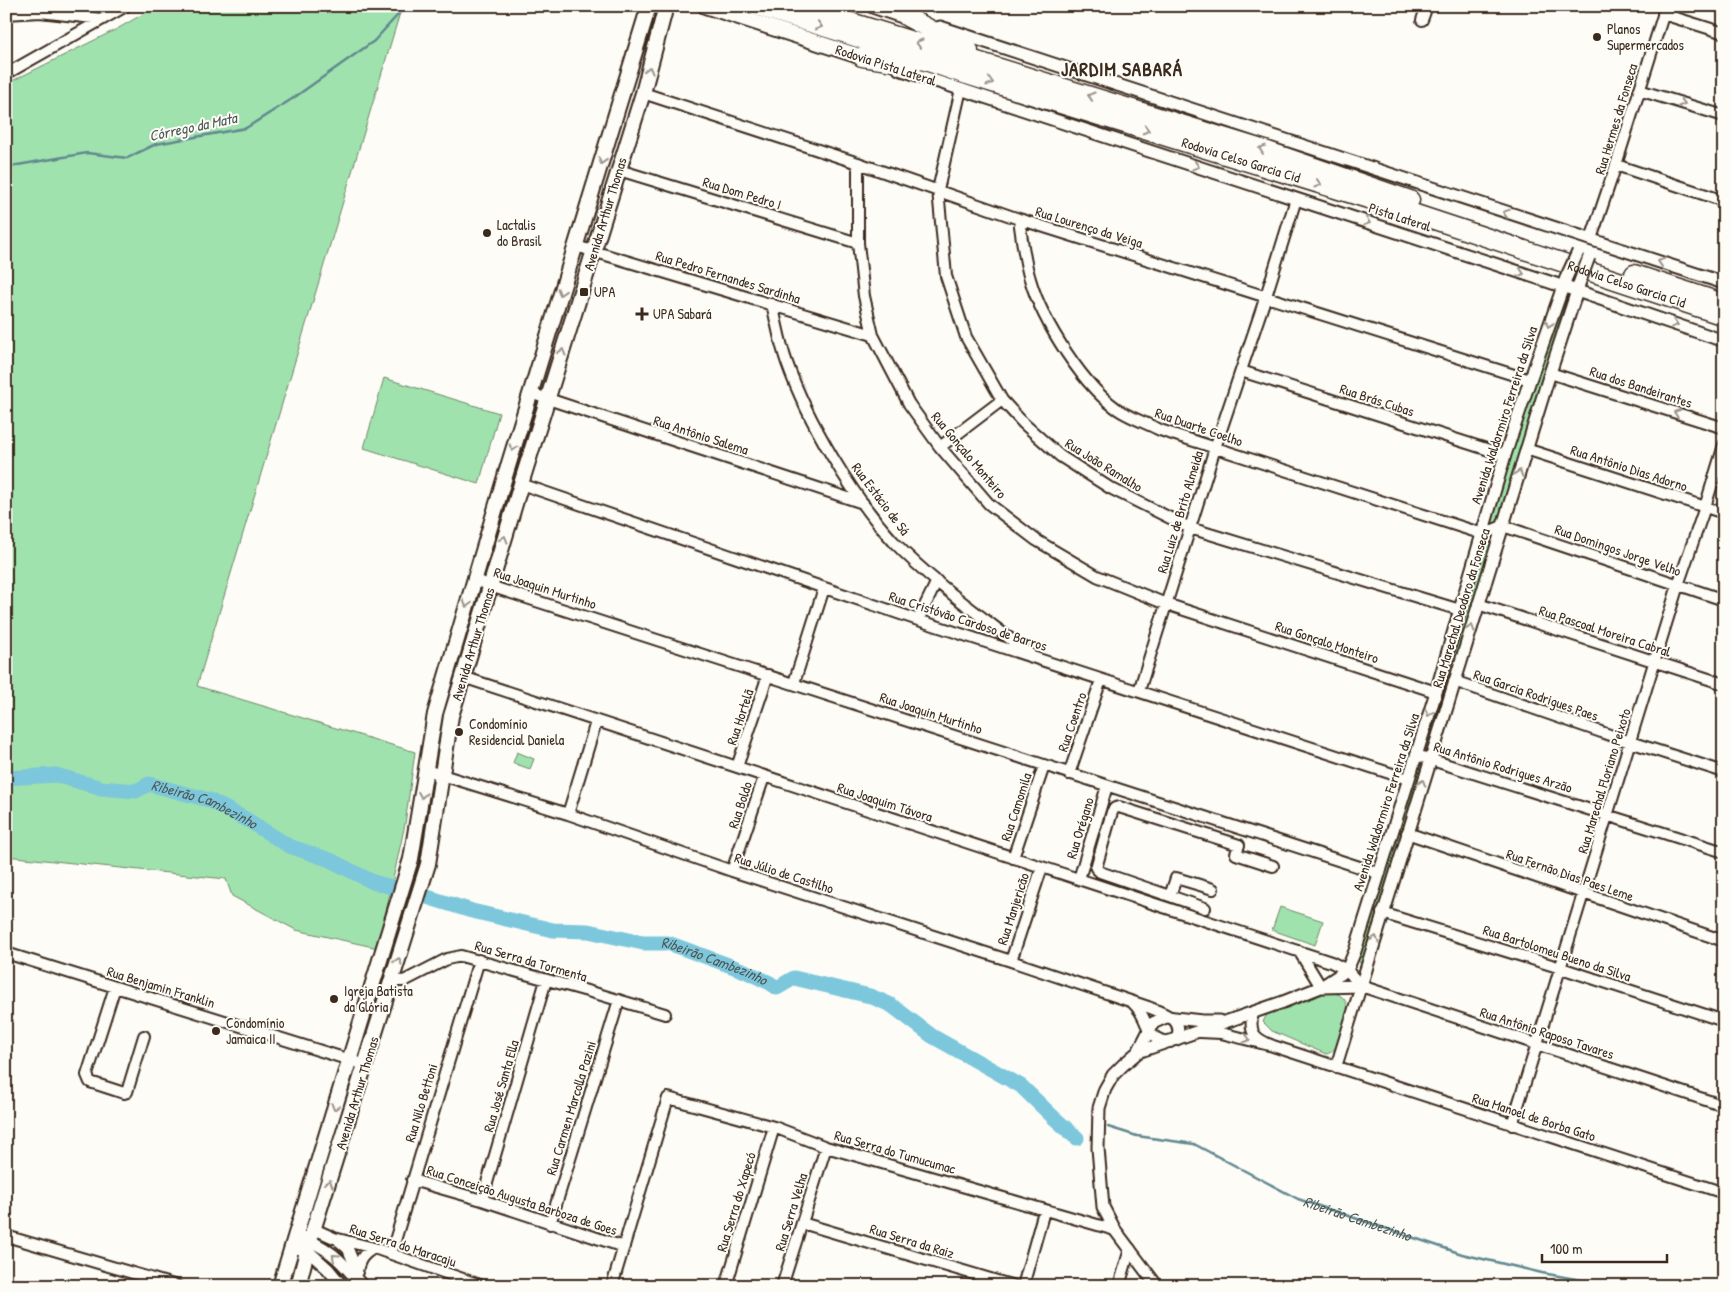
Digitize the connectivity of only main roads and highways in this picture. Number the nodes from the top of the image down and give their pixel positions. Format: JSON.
{"nodes":[{"id":1,"x":649,"y":6,"type":"edge"},
{"id":2,"x":666,"y":6,"type":"edge"},
{"id":3,"x":705,"y":6,"type":"edge"},
{"id":4,"x":756,"y":6,"type":"edge"},
{"id":5,"x":799,"y":6,"type":"edge"},
{"id":6,"x":874,"y":6,"type":"edge"},
{"id":7,"x":907,"y":17,"type":"joint"},
{"id":8,"x":862,"y":57,"type":"joint"},
{"id":9,"x":1005,"y":69,"type":"junction"},
{"id":10,"x":961,"y":81,"type":"junction"},
{"id":11,"x":616,"y":114,"type":"junction"},
{"id":12,"x":632,"y":128,"type":"junction"},
{"id":13,"x":1724,"y":303,"type":"edge"},
{"id":14,"x":1724,"y":316,"type":"edge"},
{"id":15,"x":280,"y":1286,"type":"edge"},
{"id":16,"x":298,"y":1286,"type":"edge"}],
"edges":[{"from":1,"to":11,"type":"main road","name":"Avenida Arthur Thomas"},
{"from":12,"to":2,"type":"main road","name":"Avenida Arthur Thomas","one_way":true},
{"from":3,"to":8,"type":"main road","name":"Rodovia Pista Lateral"},
{"from":4,"to":10,"type":"highway","name":"Rodovia Celso Garcia Cid","one_way":true},
{"from":9,"to":5,"type":"highway","name":"Rodovia Celso Garcia Cid","one_way":true},
{"from":6,"to":7,"type":"main road"},
{"from":7,"to":9,"type":"highway"},
{"from":8,"to":10,"type":"highway"},
{"from":13,"to":9,"type":"highway","name":"Rodovia Celso Garcia Cid","one_way":true},
{"from":10,"to":14,"type":"highway","name":"Rodovia Celso Garcia Cid","one_way":true},
{"from":11,"to":12,"type":"main road"},
{"from":11,"to":15,"type":"main road","name":"Avenida Arthur Thomas","one_way":true},
{"from":16,"to":12,"type":"main road","name":"Avenida Arthur Thomas","one_way":true}]}
